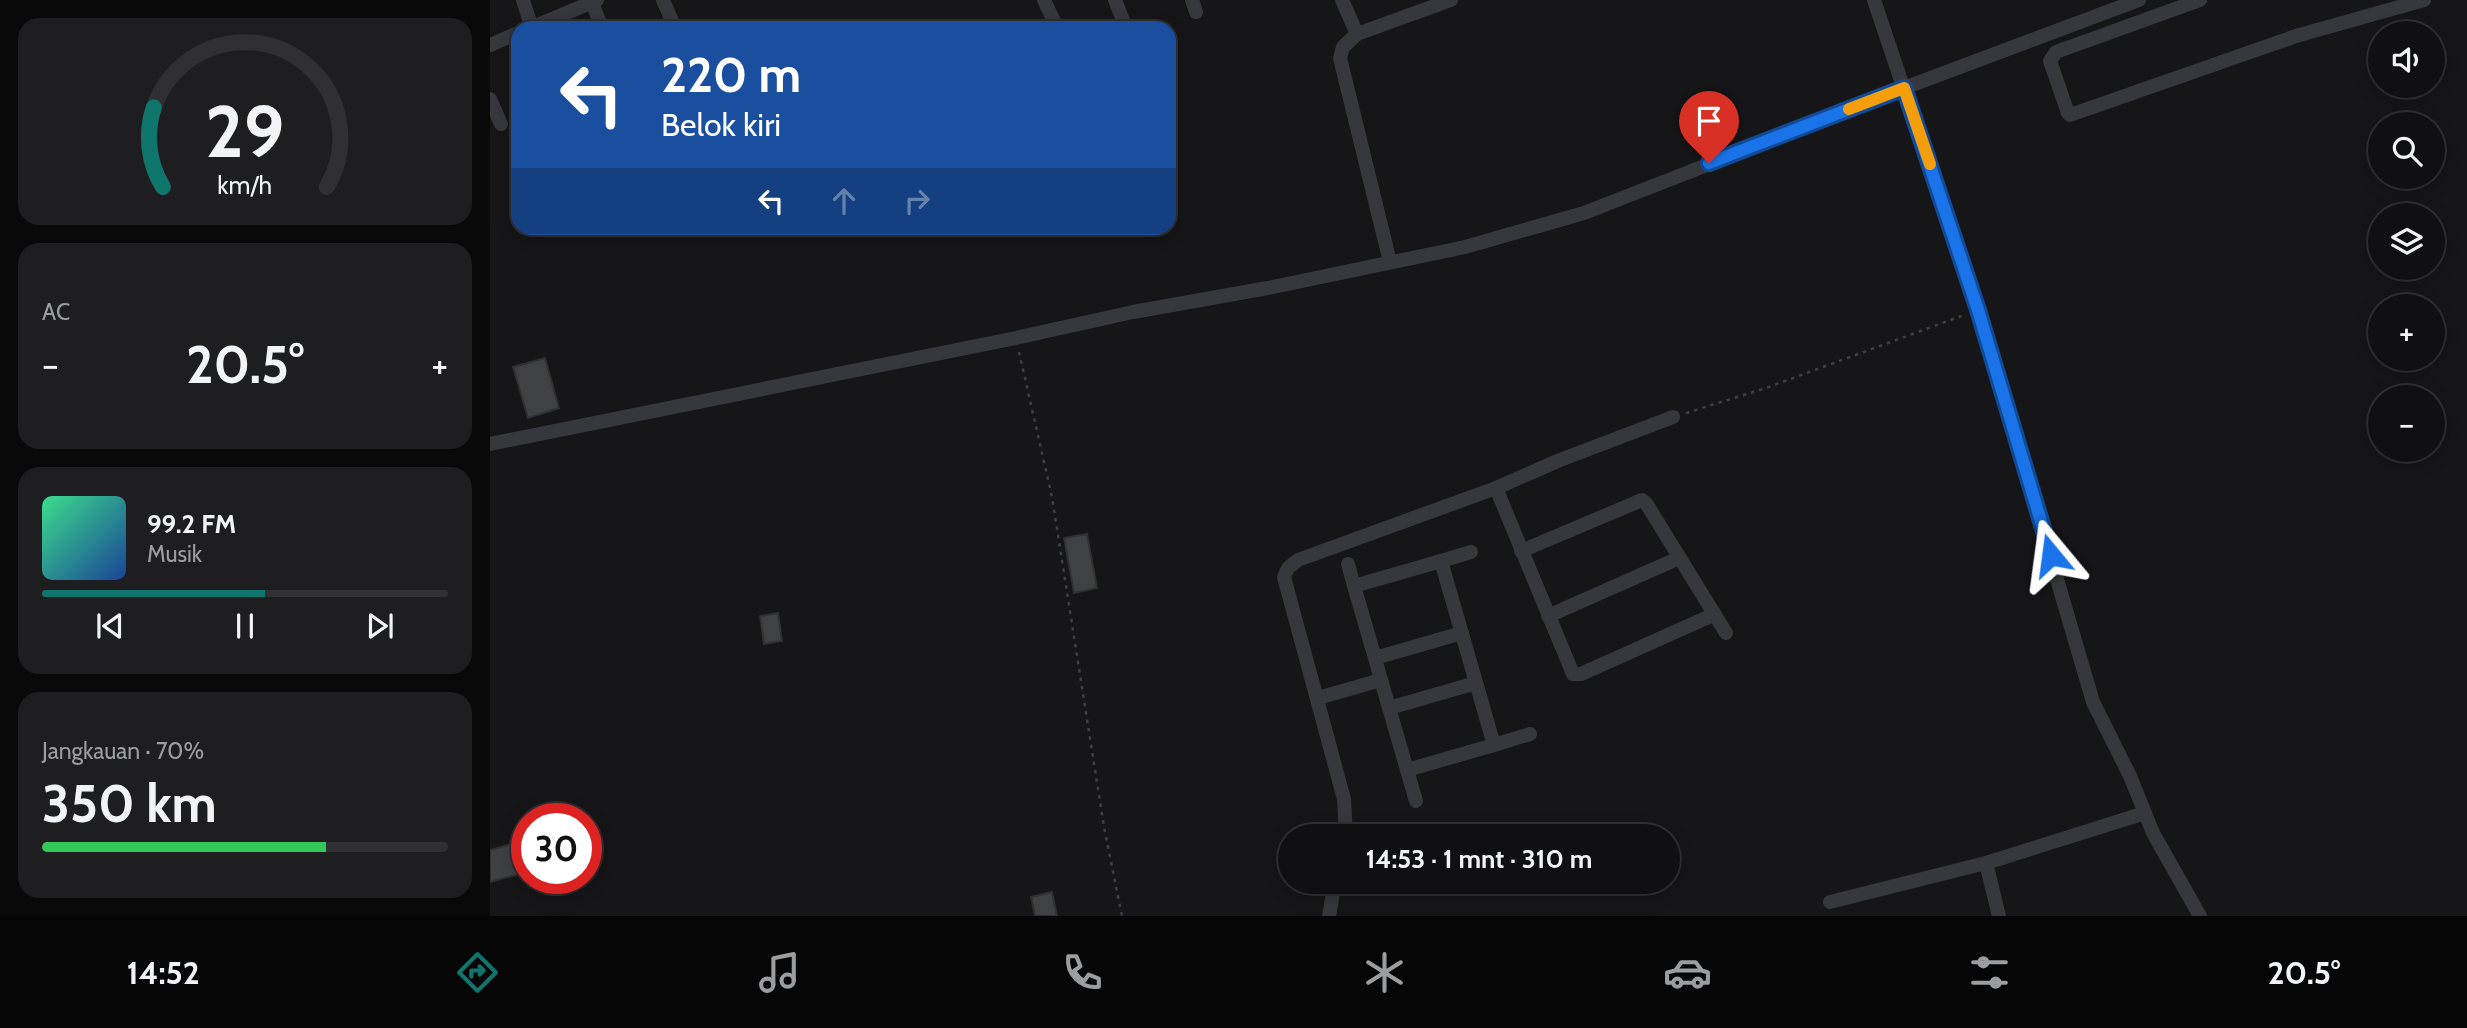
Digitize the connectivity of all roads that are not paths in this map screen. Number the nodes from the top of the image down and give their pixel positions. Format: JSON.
{"nodes":[{"id":1,"x":523,"y":0,"type":"edge"},
{"id":2,"x":663,"y":0,"type":"edge"},
{"id":3,"x":1044,"y":0,"type":"edge"},
{"id":4,"x":1115,"y":0,"type":"edge"},
{"id":5,"x":1342,"y":0,"type":"edge"},
{"id":6,"x":1451,"y":0,"type":"edge"},
{"id":7,"x":1874,"y":0,"type":"edge"},
{"id":8,"x":2139,"y":0,"type":"edge"},
{"id":9,"x":2200,"y":0,"type":"edge"},
{"id":10,"x":2424,"y":0,"type":"edge"},
{"id":11,"x":593,"y":1,"type":"edge"},
{"id":12,"x":1418,"y":5,"type":"edge"},
{"id":13,"x":530,"y":21,"type":"edge"},
{"id":14,"x":548,"y":21,"type":"edge"},
{"id":15,"x":600,"y":21,"type":"edge"},
{"id":16,"x":672,"y":21,"type":"edge"},
{"id":17,"x":1054,"y":21,"type":"edge"},
{"id":18,"x":1123,"y":21,"type":"edge"},
{"id":19,"x":1357,"y":34,"type":"junction"},
{"id":20,"x":511,"y":36,"type":"edge"},
{"id":21,"x":490,"y":45,"type":"edge"},
{"id":22,"x":1904,"y":88,"type":"junction"},
{"id":23,"x":490,"y":99,"type":"edge"},
{"id":24,"x":501,"y":124,"type":"dead end"},
{"id":25,"x":1390,"y":262,"type":"junction"},
{"id":26,"x":1673,"y":417,"type":"road end"},
{"id":27,"x":490,"y":444,"type":"edge"},
{"id":28,"x":1496,"y":488,"type":"junction"},
{"id":29,"x":1521,"y":551,"type":"junction"},
{"id":30,"x":1471,"y":552,"type":"dead end"},
{"id":31,"x":1679,"y":558,"type":"junction"},
{"id":32,"x":1441,"y":561,"type":"junction"},
{"id":33,"x":1348,"y":564,"type":"dead end"},
{"id":34,"x":1354,"y":586,"type":"junction"},
{"id":35,"x":1715,"y":614,"type":"junction"},
{"id":36,"x":1548,"y":616,"type":"junction"},
{"id":37,"x":1462,"y":633,"type":"junction"},
{"id":38,"x":1726,"y":633,"type":"dead end"},
{"id":39,"x":1375,"y":659,"type":"junction"},
{"id":40,"x":1381,"y":680,"type":"junction"},
{"id":41,"x":1476,"y":683,"type":"junction"},
{"id":42,"x":1318,"y":698,"type":"junction"},
{"id":43,"x":1389,"y":708,"type":"junction"},
{"id":44,"x":1530,"y":734,"type":"dead end"},
{"id":45,"x":1494,"y":745,"type":"junction"},
{"id":46,"x":1407,"y":770,"type":"junction"},
{"id":47,"x":1416,"y":801,"type":"dead end"},
{"id":48,"x":2145,"y":813,"type":"junction"},
{"id":49,"x":1346,"y":824,"type":"edge"},
{"id":50,"x":1986,"y":863,"type":"junction"},
{"id":51,"x":1333,"y":894,"type":"edge"},
{"id":52,"x":1829,"y":902,"type":"dead end"},
{"id":53,"x":1329,"y":916,"type":"edge"},
{"id":54,"x":1999,"y":916,"type":"edge"},
{"id":55,"x":2200,"y":916,"type":"edge"}],
"edges":[{"from":1,"to":13,"type":"street"},
{"from":2,"to":16,"type":"street"},
{"from":3,"to":17,"type":"street"},
{"from":4,"to":18,"type":"street"},
{"from":5,"to":19,"type":"street"},
{"from":6,"to":12,"type":"street"},
{"from":7,"to":22,"type":"street"},
{"from":8,"to":22,"type":"street"},
{"from":9,"to":10,"type":"street"},
{"from":11,"to":14,"type":"street"},
{"from":11,"to":15,"type":"street"},
{"from":12,"to":19,"type":"street"},
{"from":19,"to":25,"type":"street"},
{"from":20,"to":21,"type":"street"},
{"from":22,"to":25,"type":"street"},
{"from":22,"to":48,"type":"street"},
{"from":23,"to":24,"type":"street"},
{"from":25,"to":27,"type":"street"},
{"from":26,"to":28,"type":"street"},
{"from":28,"to":29,"type":"street"},
{"from":28,"to":42,"type":"street"},
{"from":29,"to":31,"type":"street"},
{"from":29,"to":36,"type":"street"},
{"from":30,"to":32,"type":"street"},
{"from":31,"to":35,"type":"street"},
{"from":31,"to":36,"type":"street"},
{"from":32,"to":34,"type":"street"},
{"from":32,"to":37,"type":"street"},
{"from":33,"to":34,"type":"street"},
{"from":34,"to":39,"type":"street"},
{"from":35,"to":36,"type":"street"},
{"from":35,"to":38,"type":"street"},
{"from":37,"to":39,"type":"street"},
{"from":37,"to":41,"type":"street"},
{"from":39,"to":40,"type":"street"},
{"from":40,"to":42,"type":"street"},
{"from":40,"to":43,"type":"street"},
{"from":41,"to":43,"type":"street"},
{"from":41,"to":45,"type":"street"},
{"from":42,"to":49,"type":"street"},
{"from":43,"to":46,"type":"street"},
{"from":44,"to":45,"type":"street"},
{"from":45,"to":46,"type":"street"},
{"from":46,"to":47,"type":"street"},
{"from":48,"to":50,"type":"street"},
{"from":48,"to":55,"type":"street"},
{"from":50,"to":52,"type":"street"},
{"from":50,"to":54,"type":"street"},
{"from":51,"to":53,"type":"street"}]}
